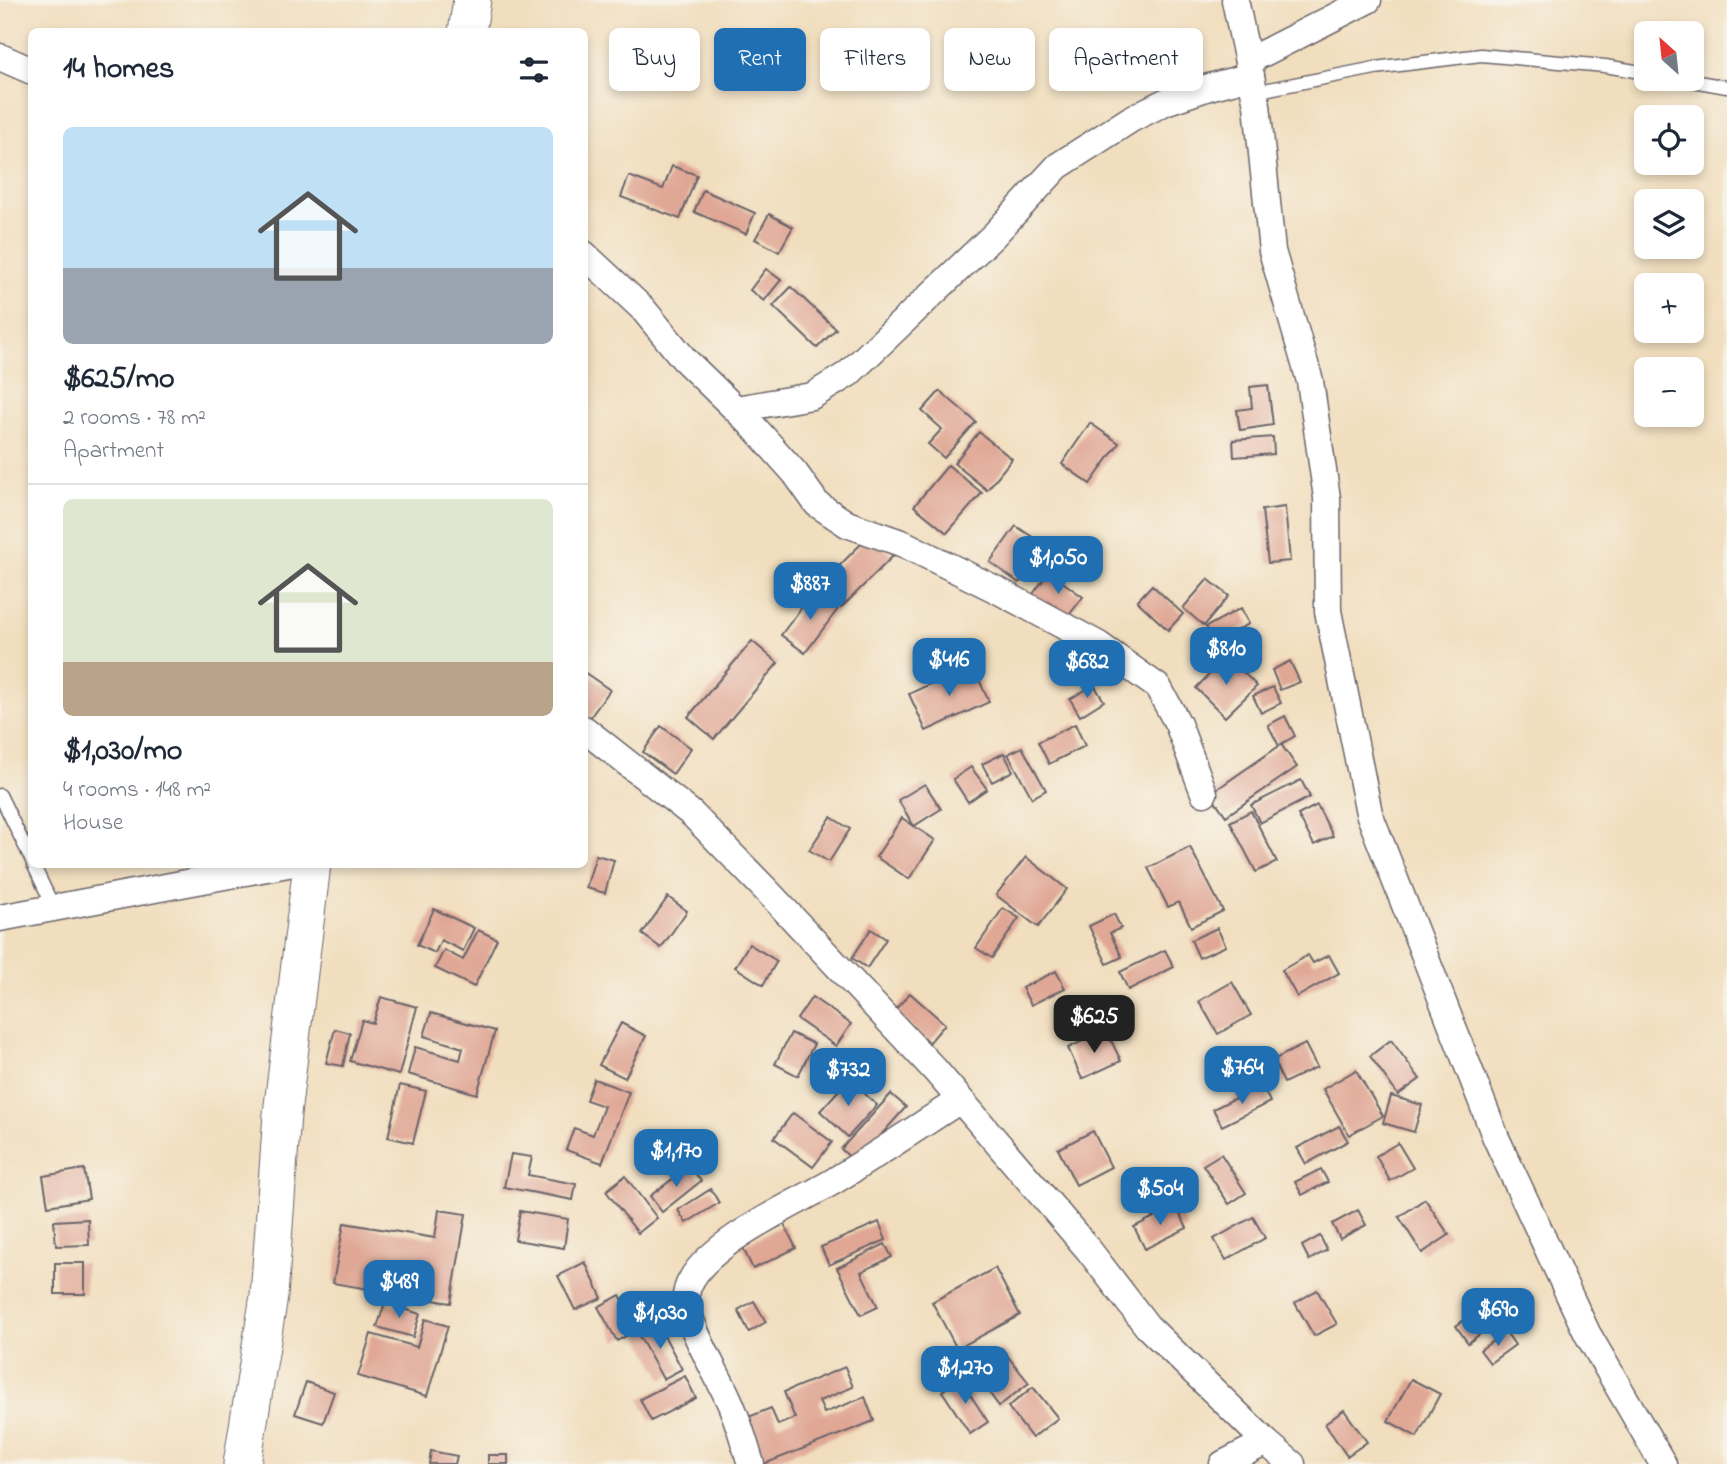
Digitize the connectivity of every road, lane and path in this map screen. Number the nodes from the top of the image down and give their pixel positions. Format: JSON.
{"nodes":[{"id":1,"x":472,"y":0,"type":"edge"},
{"id":2,"x":1235,"y":0,"type":"edge"},
{"id":3,"x":1368,"y":0,"type":"edge"},
{"id":4,"x":468,"y":28,"type":"edge"},
{"id":5,"x":0,"y":57,"type":"edge"},
{"id":6,"x":28,"y":69,"type":"edge"},
{"id":7,"x":1634,"y":71,"type":"edge"},
{"id":8,"x":1251,"y":76,"type":"junction"},
{"id":9,"x":1704,"y":82,"type":"edge"},
{"id":10,"x":1727,"y":86,"type":"edge"},
{"id":11,"x":588,"y":258,"type":"edge"},
{"id":12,"x":736,"y":409,"type":"junction"},
{"id":13,"x":588,"y":732,"type":"edge"},
{"id":14,"x":1204,"y":793,"type":"dead end"},
{"id":15,"x":0,"y":795,"type":"edge"},
{"id":16,"x":28,"y":854,"type":"edge"},
{"id":17,"x":34,"y":868,"type":"edge"},
{"id":18,"x":267,"y":868,"type":"edge"},
{"id":19,"x":312,"y":868,"type":"edge"},
{"id":20,"x":54,"y":909,"type":"junction"},
{"id":21,"x":0,"y":918,"type":"edge"},
{"id":22,"x":960,"y":1100,"type":"junction"},
{"id":23,"x":1266,"y":1442,"type":"junction"},
{"id":24,"x":242,"y":1464,"type":"edge"},
{"id":25,"x":751,"y":1464,"type":"edge"},
{"id":26,"x":1223,"y":1464,"type":"edge"},
{"id":27,"x":1292,"y":1464,"type":"edge"},
{"id":28,"x":1663,"y":1464,"type":"edge"}],
"edges":[{"from":1,"to":4,"type":"street"},
{"from":2,"to":8,"type":"street"},
{"from":3,"to":8,"type":"street"},
{"from":5,"to":6,"type":"street"},
{"from":7,"to":8,"type":"lane"},
{"from":8,"to":12,"type":"street"},
{"from":8,"to":28,"type":"street"},
{"from":9,"to":10,"type":"lane"},
{"from":11,"to":12,"type":"street"},
{"from":12,"to":14,"type":"street"},
{"from":13,"to":22,"type":"street"},
{"from":15,"to":16,"type":"lane"},
{"from":17,"to":20,"type":"lane"},
{"from":18,"to":20,"type":"street"},
{"from":19,"to":24,"type":"street"},
{"from":20,"to":21,"type":"street"},
{"from":22,"to":23,"type":"street"},
{"from":22,"to":25,"type":"street"},
{"from":23,"to":26,"type":"street"},
{"from":23,"to":27,"type":"street"}]}
